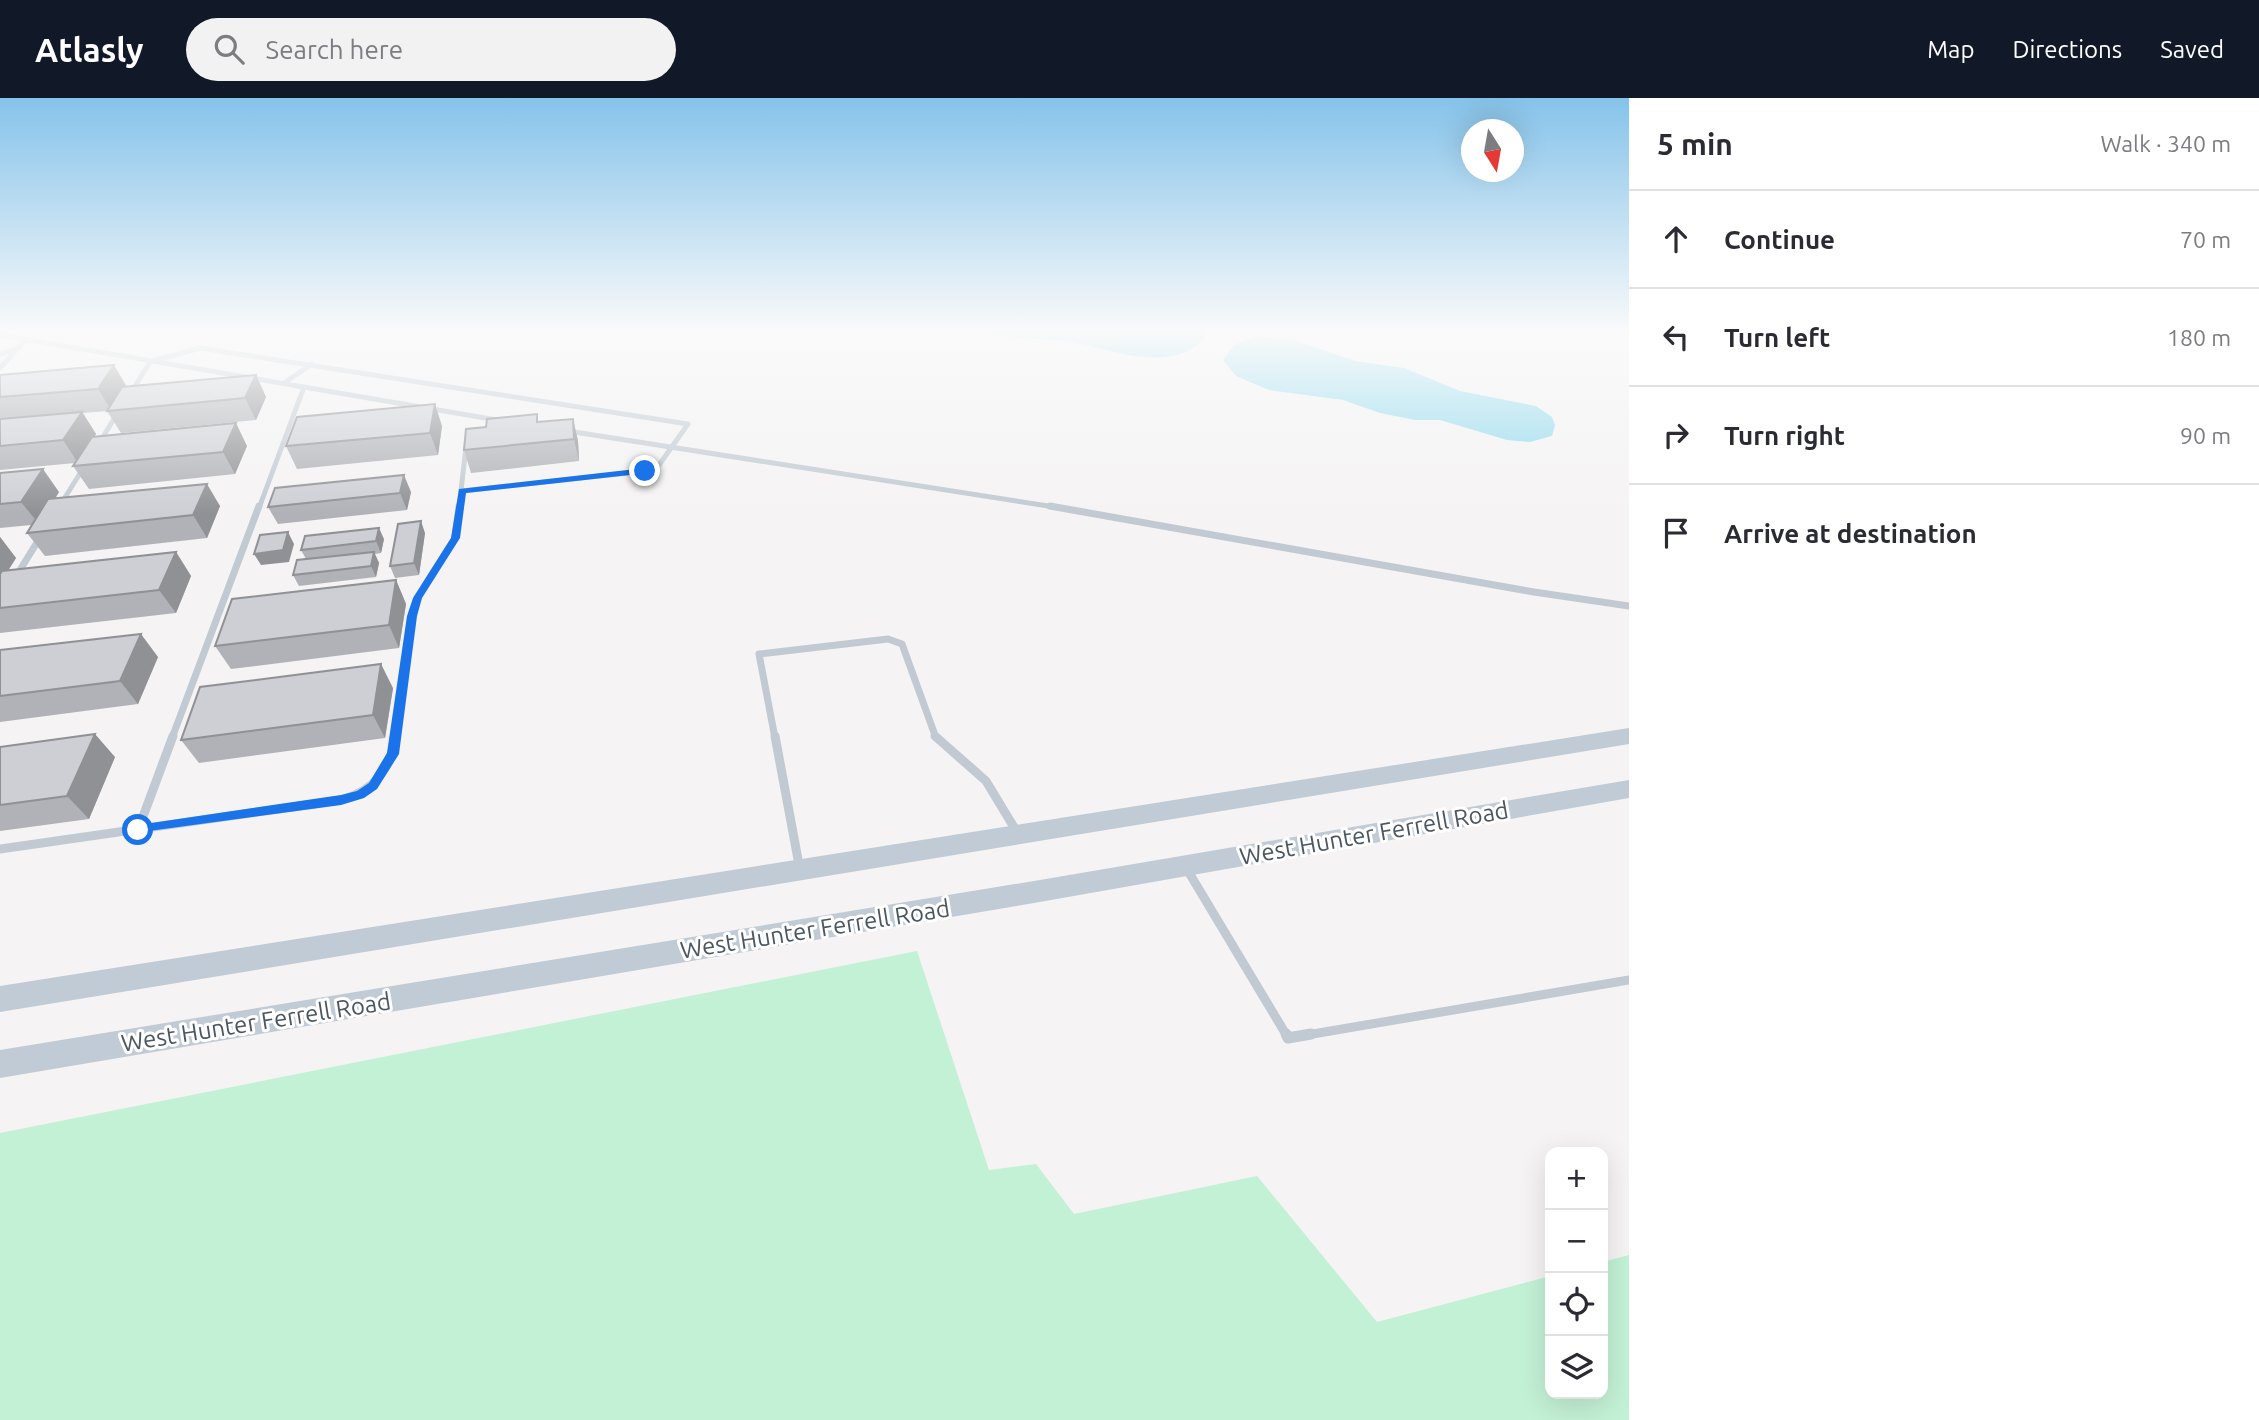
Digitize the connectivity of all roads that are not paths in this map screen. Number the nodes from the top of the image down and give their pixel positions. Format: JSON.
{"nodes":[{"id":1,"x":132,"y":391,"type":"edge"},
{"id":2,"x":303,"y":391,"type":"edge"},
{"id":3,"x":326,"y":391,"type":"edge"},
{"id":4,"x":479,"y":391,"type":"edge"},
{"id":5,"x":129,"y":396,"type":"edge"},
{"id":6,"x":121,"y":408,"type":"edge"},
{"id":7,"x":512,"y":422,"type":"edge"},
{"id":8,"x":566,"y":431,"type":"edge"},
{"id":9,"x":467,"y":439,"type":"edge"},
{"id":10,"x":674,"y":447,"type":"junction"},
{"id":11,"x":93,"y":453,"type":"edge"},
{"id":12,"x":86,"y":465,"type":"edge"},
{"id":13,"x":462,"y":491,"type":"junction"},
{"id":14,"x":57,"y":510,"type":"edge"},
{"id":15,"x":43,"y":533,"type":"edge"},
{"id":16,"x":7,"y":590,"type":"edge"},
{"id":17,"x":1629,"y":606,"type":"edge"},
{"id":18,"x":1629,"y":736,"type":"edge"},
{"id":19,"x":1629,"y":789,"type":"edge"},
{"id":20,"x":138,"y":830,"type":"junction"},
{"id":21,"x":1020,"y":836,"type":"junction"},
{"id":22,"x":0,"y":849,"type":"edge"},
{"id":23,"x":1185,"y":866,"type":"junction"},
{"id":24,"x":800,"y":870,"type":"junction"},
{"id":25,"x":1629,"y":980,"type":"edge"},
{"id":26,"x":0,"y":999,"type":"edge"},
{"id":27,"x":0,"y":1064,"type":"edge"}],
"edges":[{"from":1,"to":5,"type":"lane"},
{"from":2,"to":20,"type":"lane"},
{"from":3,"to":7,"type":"lane"},
{"from":4,"to":10,"type":"lane"},
{"from":6,"to":11,"type":"lane"},
{"from":8,"to":10,"type":"lane"},
{"from":9,"to":13,"type":"lane"},
{"from":10,"to":13,"type":"lane"},
{"from":10,"to":17,"type":"lane"},
{"from":12,"to":14,"type":"lane"},
{"from":13,"to":20,"type":"lane"},
{"from":15,"to":16,"type":"lane"},
{"from":18,"to":21,"type":"main road"},
{"from":19,"to":23,"type":"main road","name":"West Hunter Ferrell Road"},
{"from":20,"to":22,"type":"lane"},
{"from":21,"to":24,"type":"main road"},
{"from":21,"to":24,"type":"lane"},
{"from":23,"to":25,"type":"lane"},
{"from":23,"to":27,"type":"main road","name":"West Hunter Ferrell Road"},
{"from":24,"to":26,"type":"main road"}]}
